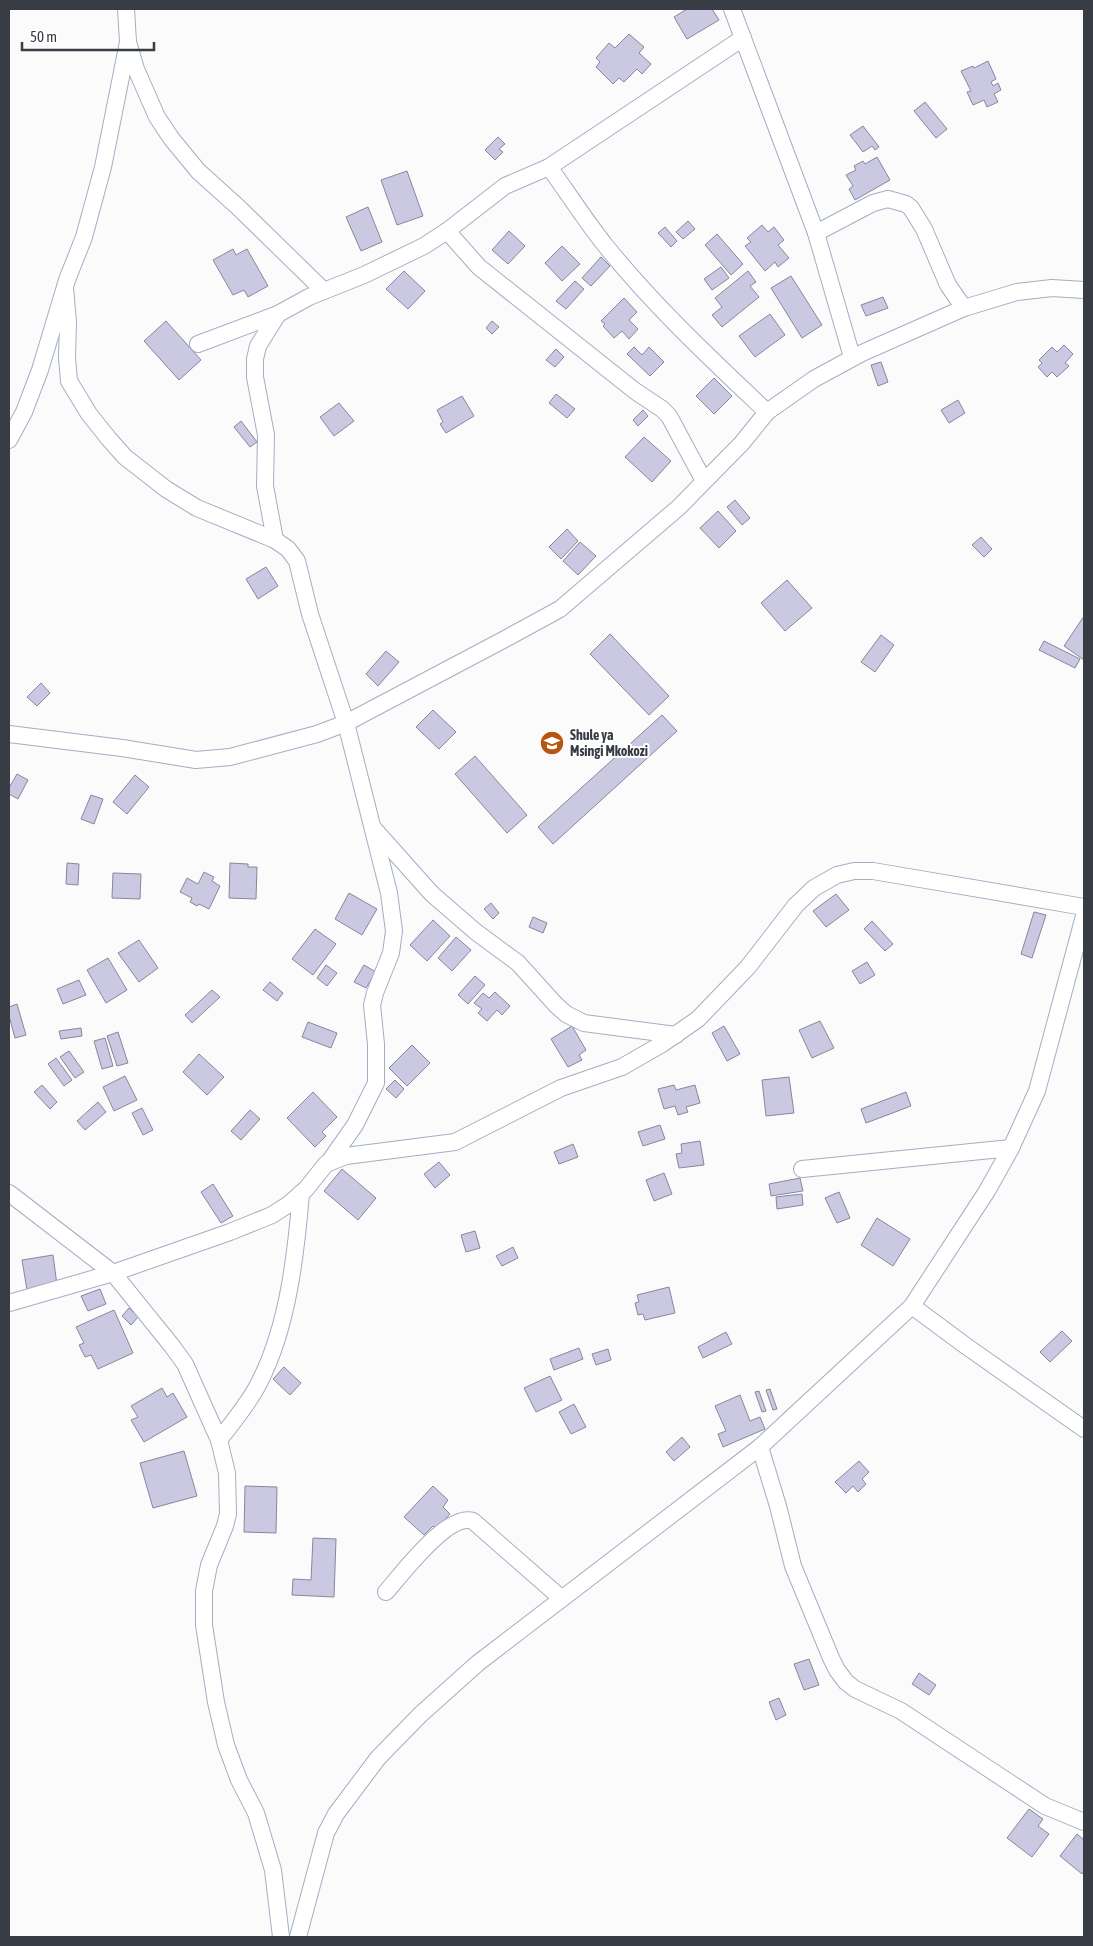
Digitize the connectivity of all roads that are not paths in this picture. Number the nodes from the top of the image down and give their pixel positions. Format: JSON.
{"nodes":[{"id":1,"x":126,"y":9,"type":"edge"},
{"id":2,"x":732,"y":9,"type":"edge"},
{"id":3,"x":743,"y":38,"type":"junction"},
{"id":4,"x":128,"y":42,"type":"junction"},
{"id":5,"x":549,"y":167,"type":"junction"},
{"id":6,"x":447,"y":231,"type":"junction"},
{"id":7,"x":816,"y":233,"type":"junction"},
{"id":8,"x":65,"y":288,"type":"junction"},
{"id":9,"x":1084,"y":290,"type":"edge"},
{"id":10,"x":324,"y":291,"type":"junction"},
{"id":11,"x":964,"y":308,"type":"junction"},
{"id":12,"x":278,"y":314,"type":"junction"},
{"id":13,"x":198,"y":344,"type":"dead end"},
{"id":14,"x":852,"y":357,"type":"junction"},
{"id":15,"x":767,"y":412,"type":"junction"},
{"id":16,"x":9,"y":440,"type":"edge"},
{"id":17,"x":704,"y":481,"type":"junction"},
{"id":18,"x":275,"y":540,"type":"junction"},
{"id":19,"x":346,"y":723,"type":"junction"},
{"id":20,"x":9,"y":734,"type":"edge"},
{"id":21,"x":372,"y":827,"type":"junction"},
{"id":22,"x":1084,"y":907,"type":"edge"},
{"id":23,"x":1084,"y":916,"type":"edge"},
{"id":24,"x":676,"y":1035,"type":"junction"},
{"id":25,"x":1011,"y":1148,"type":"junction"},
{"id":26,"x":330,"y":1162,"type":"junction"},
{"id":27,"x":802,"y":1169,"type":"dead end"},
{"id":28,"x":9,"y":1193,"type":"edge"},
{"id":29,"x":301,"y":1193,"type":"junction"},
{"id":30,"x":113,"y":1273,"type":"junction"},
{"id":31,"x":9,"y":1304,"type":"edge"},
{"id":32,"x":912,"y":1306,"type":"junction"},
{"id":33,"x":1084,"y":1429,"type":"edge"},
{"id":34,"x":219,"y":1440,"type":"junction"},
{"id":35,"x":760,"y":1447,"type":"junction"},
{"id":36,"x":386,"y":1592,"type":"dead end"},
{"id":37,"x":561,"y":1598,"type":"junction"},
{"id":38,"x":1084,"y":1822,"type":"edge"},
{"id":39,"x":282,"y":1937,"type":"edge"},
{"id":40,"x":298,"y":1937,"type":"edge"}],
"edges":[{"from":1,"to":4,"type":"street"},
{"from":2,"to":3,"type":"street"},
{"from":3,"to":5,"type":"street"},
{"from":3,"to":7,"type":"street"},
{"from":4,"to":8,"type":"street"},
{"from":4,"to":10,"type":"street"},
{"from":5,"to":6,"type":"street"},
{"from":5,"to":15,"type":"street"},
{"from":6,"to":10,"type":"street"},
{"from":6,"to":17,"type":"street"},
{"from":7,"to":11,"type":"street"},
{"from":7,"to":14,"type":"street"},
{"from":8,"to":16,"type":"street"},
{"from":8,"to":18,"type":"street"},
{"from":9,"to":11,"type":"street"},
{"from":10,"to":12,"type":"street"},
{"from":11,"to":14,"type":"street"},
{"from":12,"to":13,"type":"street"},
{"from":12,"to":18,"type":"street"},
{"from":14,"to":15,"type":"street"},
{"from":15,"to":17,"type":"street"},
{"from":17,"to":19,"type":"street"},
{"from":18,"to":19,"type":"street"},
{"from":19,"to":20,"type":"street"},
{"from":19,"to":21,"type":"street"},
{"from":21,"to":24,"type":"street"},
{"from":21,"to":26,"type":"street"},
{"from":22,"to":24,"type":"street"},
{"from":23,"to":25,"type":"street"},
{"from":24,"to":26,"type":"street"},
{"from":25,"to":27,"type":"street"},
{"from":25,"to":32,"type":"street"},
{"from":26,"to":29,"type":"street"},
{"from":28,"to":30,"type":"street"},
{"from":29,"to":30,"type":"street"},
{"from":29,"to":34,"type":"street"},
{"from":30,"to":31,"type":"street"},
{"from":30,"to":34,"type":"street"},
{"from":32,"to":33,"type":"street"},
{"from":32,"to":35,"type":"street"},
{"from":34,"to":39,"type":"street"},
{"from":35,"to":37,"type":"street"},
{"from":35,"to":38,"type":"street"},
{"from":36,"to":37,"type":"street"},
{"from":37,"to":40,"type":"street"}]}
